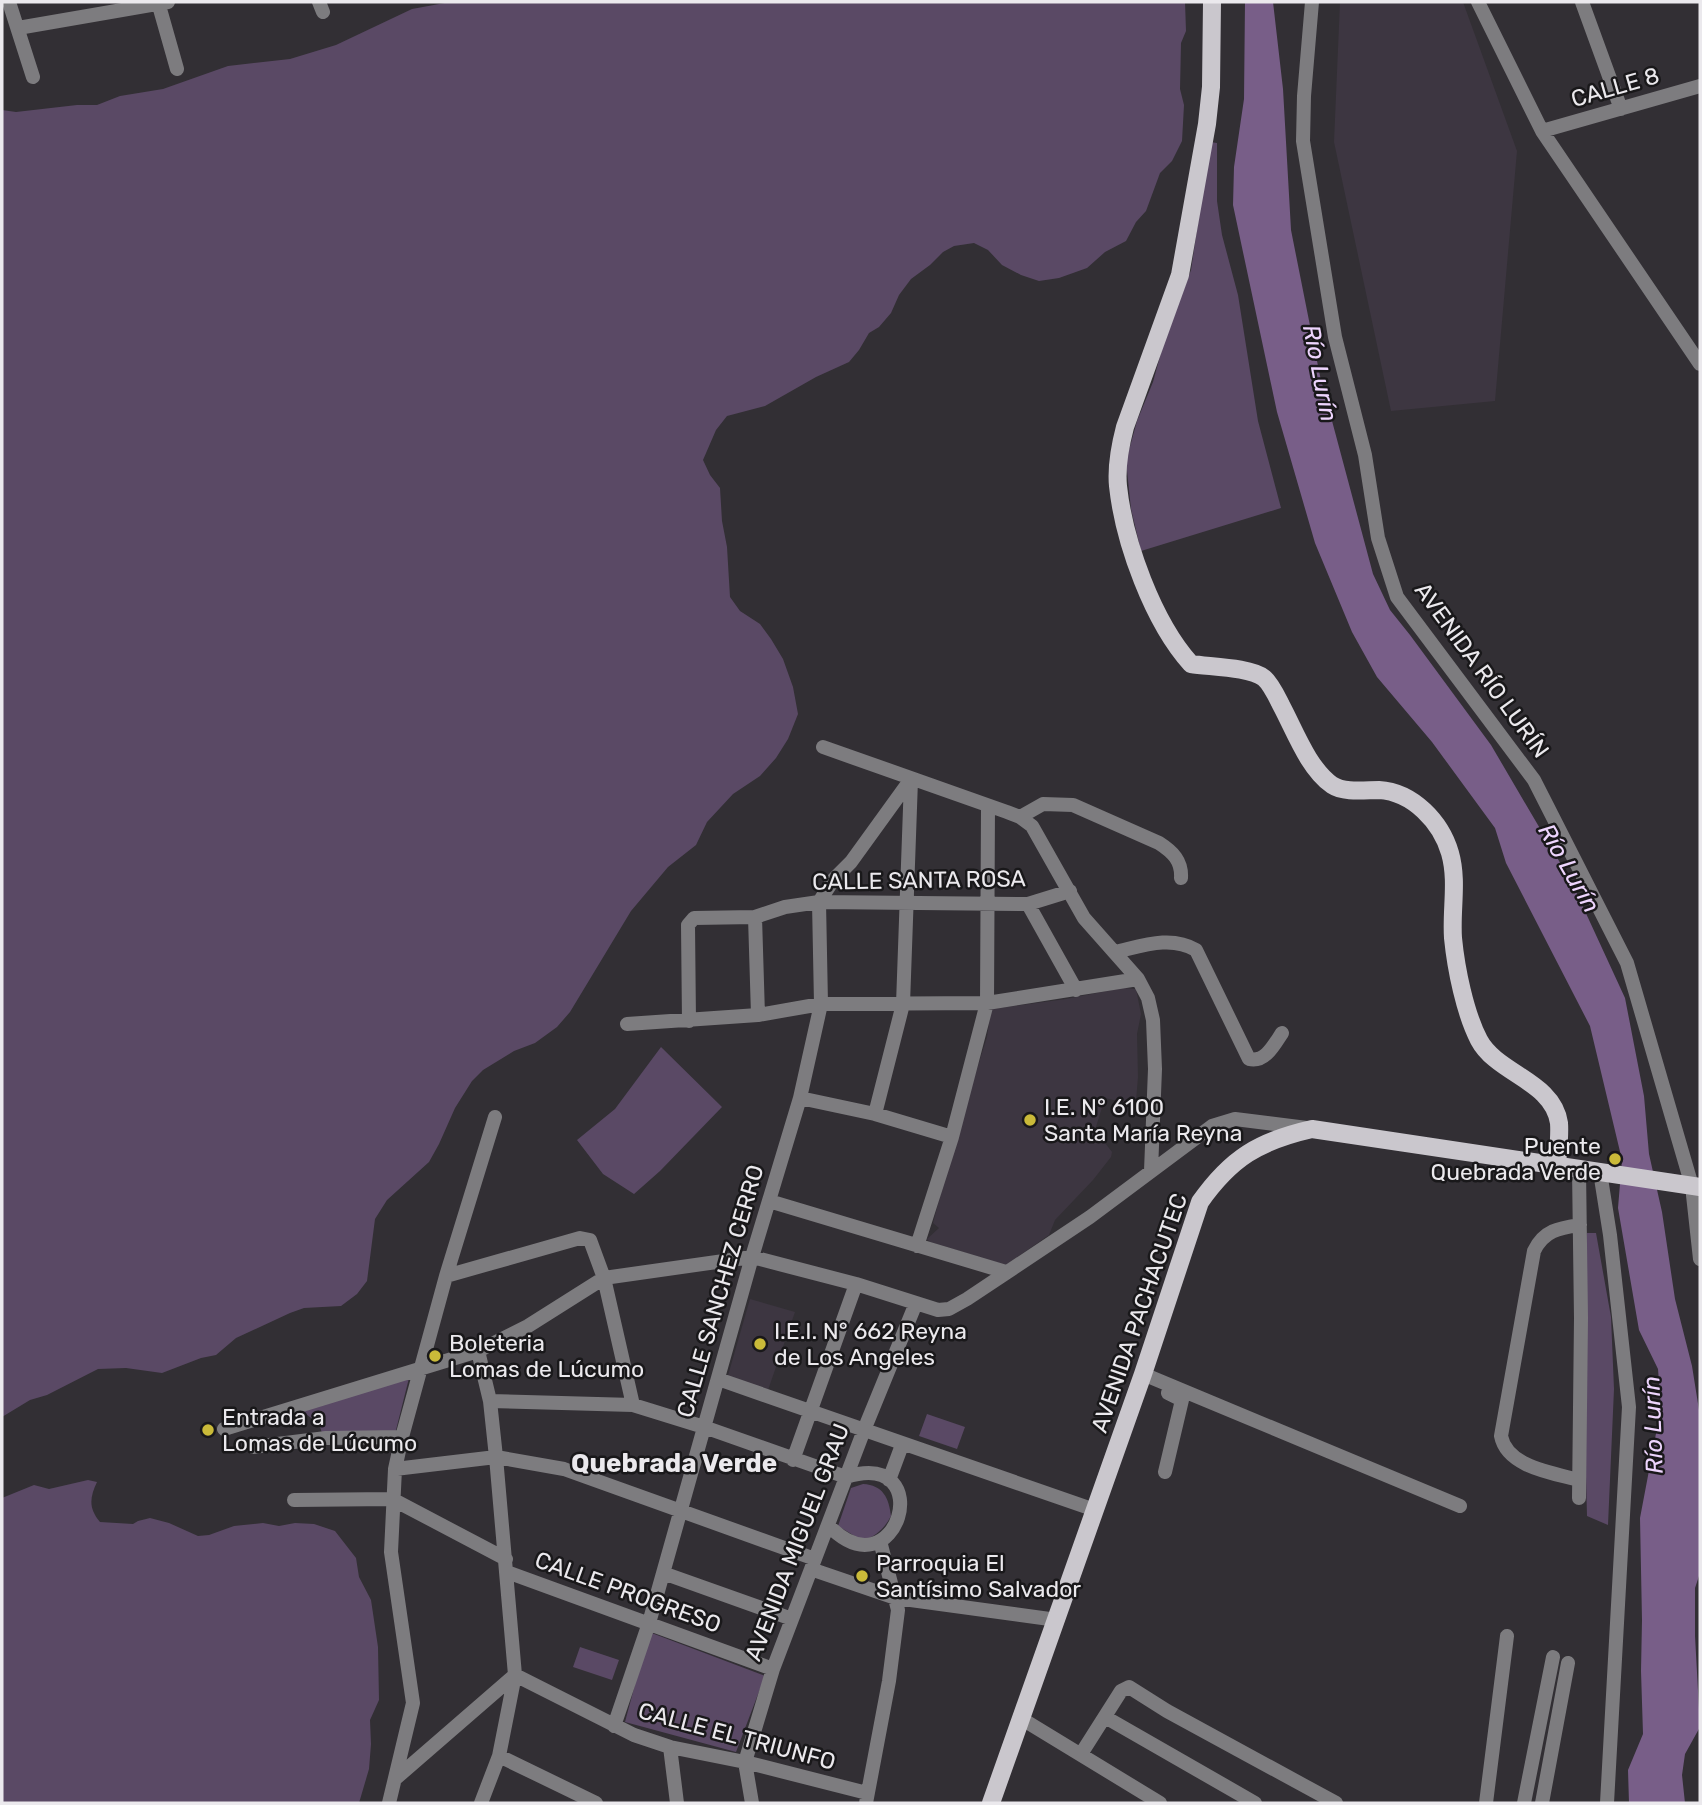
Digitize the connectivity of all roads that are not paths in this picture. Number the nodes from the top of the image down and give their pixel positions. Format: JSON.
{"nodes":[{"id":1,"x":9,"y":2,"type":"edge"},
{"id":2,"x":1212,"y":2,"type":"edge"},
{"id":3,"x":1312,"y":2,"type":"edge"},
{"id":4,"x":1478,"y":2,"type":"edge"},
{"id":5,"x":1582,"y":2,"type":"edge"},
{"id":6,"x":162,"y":3,"type":"edge"},
{"id":7,"x":18,"y":28,"type":"junction"},
{"id":8,"x":177,"y":69,"type":"dead end"},
{"id":9,"x":33,"y":77,"type":"dead end"},
{"id":10,"x":1700,"y":86,"type":"edge"},
{"id":11,"x":1622,"y":109,"type":"junction"},
{"id":12,"x":1542,"y":131,"type":"junction"},
{"id":13,"x":1700,"y":365,"type":"edge"},
{"id":14,"x":823,"y":747,"type":"dead end"},
{"id":15,"x":911,"y":779,"type":"junction"},
{"id":16,"x":988,"y":806,"type":"junction"},
{"id":17,"x":1020,"y":817,"type":"junction"},
{"id":18,"x":1181,"y":878,"type":"dead end"},
{"id":19,"x":1070,"y":891,"type":"junction"},
{"id":20,"x":819,"y":902,"type":"junction"},
{"id":21,"x":907,"y":904,"type":"junction"},
{"id":22,"x":987,"y":904,"type":"junction"},
{"id":23,"x":1028,"y":904,"type":"junction"},
{"id":24,"x":755,"y":917,"type":"junction"},
{"id":25,"x":1115,"y":952,"type":"junction"},
{"id":26,"x":1138,"y":979,"type":"junction"},
{"id":27,"x":1076,"y":990,"type":"junction"},
{"id":28,"x":986,"y":1003,"type":"junction"},
{"id":29,"x":821,"y":1004,"type":"junction"},
{"id":30,"x":903,"y":1004,"type":"junction"},
{"id":31,"x":758,"y":1015,"type":"junction"},
{"id":32,"x":689,"y":1021,"type":"junction"},
{"id":33,"x":626,"y":1024,"type":"dead end"},
{"id":34,"x":1282,"y":1033,"type":"dead end"},
{"id":35,"x":800,"y":1098,"type":"junction"},
{"id":36,"x":875,"y":1114,"type":"junction"},
{"id":37,"x":495,"y":1117,"type":"dead end"},
{"id":38,"x":1312,"y":1129,"type":"junction"},
{"id":39,"x":952,"y":1137,"type":"junction"},
{"id":40,"x":1557,"y":1165,"type":"junction"},
{"id":41,"x":1579,"y":1168,"type":"junction"},
{"id":42,"x":1150,"y":1171,"type":"junction"},
{"id":43,"x":1605,"y":1172,"type":"junction"},
{"id":44,"x":1691,"y":1186,"type":"edge"},
{"id":45,"x":769,"y":1201,"type":"junction"},
{"id":46,"x":1580,"y":1226,"type":"junction"},
{"id":47,"x":917,"y":1246,"type":"junction"},
{"id":48,"x":752,"y":1257,"type":"junction"},
{"id":49,"x":1700,"y":1259,"type":"edge"},
{"id":50,"x":1006,"y":1272,"type":"junction"},
{"id":51,"x":446,"y":1276,"type":"junction"},
{"id":52,"x":604,"y":1278,"type":"junction"},
{"id":53,"x":856,"y":1284,"type":"junction"},
{"id":54,"x":916,"y":1303,"type":"junction"},
{"id":55,"x":478,"y":1351,"type":"junction"},
{"id":56,"x":420,"y":1369,"type":"junction"},
{"id":57,"x":1142,"y":1378,"type":"junction"},
{"id":58,"x":718,"y":1379,"type":"junction"},
{"id":59,"x":490,"y":1401,"type":"junction"},
{"id":60,"x":633,"y":1405,"type":"junction"},
{"id":61,"x":809,"y":1411,"type":"junction"},
{"id":62,"x":704,"y":1427,"type":"junction"},
{"id":63,"x":223,"y":1429,"type":"dead end"},
{"id":64,"x":864,"y":1430,"type":"junction"},
{"id":65,"x":402,"y":1437,"type":"junction"},
{"id":66,"x":902,"y":1445,"type":"junction"},
{"id":67,"x":253,"y":1447,"type":"dead end"},
{"id":68,"x":496,"y":1457,"type":"junction"},
{"id":69,"x":793,"y":1460,"type":"junction"},
{"id":70,"x":395,"y":1469,"type":"junction"},
{"id":71,"x":1165,"y":1472,"type":"dead end"},
{"id":72,"x":846,"y":1477,"type":"junction"},
{"id":73,"x":889,"y":1480,"type":"junction"},
{"id":74,"x":1579,"y":1480,"type":"junction"},
{"id":75,"x":1579,"y":1498,"type":"dead end"},
{"id":76,"x":392,"y":1499,"type":"junction"},
{"id":77,"x":294,"y":1500,"type":"dead end"},
{"id":78,"x":1460,"y":1506,"type":"dead end"},
{"id":79,"x":1095,"y":1510,"type":"junction"},
{"id":80,"x":680,"y":1511,"type":"junction"},
{"id":81,"x":828,"y":1524,"type":"junction"},
{"id":82,"x":880,"y":1541,"type":"junction"},
{"id":83,"x":813,"y":1564,"type":"junction"},
{"id":84,"x":506,"y":1566,"type":"junction"},
{"id":85,"x":663,"y":1573,"type":"junction"},
{"id":86,"x":896,"y":1598,"type":"junction"},
{"id":87,"x":792,"y":1619,"type":"junction"},
{"id":88,"x":1057,"y":1620,"type":"junction"},
{"id":89,"x":649,"y":1623,"type":"junction"},
{"id":90,"x":1507,"y":1636,"type":"dead end"},
{"id":91,"x":1553,"y":1657,"type":"dead end"},
{"id":92,"x":1569,"y":1663,"type":"dead end"},
{"id":93,"x":773,"y":1669,"type":"junction"},
{"id":94,"x":515,"y":1675,"type":"junction"},
{"id":95,"x":1105,"y":1717,"type":"junction"},
{"id":96,"x":1022,"y":1719,"type":"junction"},
{"id":97,"x":614,"y":1726,"type":"junction"},
{"id":98,"x":670,"y":1747,"type":"junction"},
{"id":99,"x":1081,"y":1754,"type":"junction"},
{"id":100,"x":499,"y":1756,"type":"junction"},
{"id":101,"x":745,"y":1762,"type":"junction"},
{"id":102,"x":395,"y":1779,"type":"junction"},
{"id":103,"x":867,"y":1798,"type":"edge"},
{"id":104,"x":389,"y":1803,"type":"edge"},
{"id":105,"x":481,"y":1803,"type":"edge"},
{"id":106,"x":597,"y":1803,"type":"edge"},
{"id":107,"x":677,"y":1803,"type":"edge"},
{"id":108,"x":752,"y":1803,"type":"edge"},
{"id":109,"x":991,"y":1803,"type":"edge"},
{"id":110,"x":1160,"y":1803,"type":"edge"},
{"id":111,"x":1255,"y":1803,"type":"edge"},
{"id":112,"x":1336,"y":1803,"type":"edge"},
{"id":113,"x":1486,"y":1803,"type":"edge"},
{"id":114,"x":1524,"y":1803,"type":"edge"},
{"id":115,"x":1542,"y":1803,"type":"edge"},
{"id":116,"x":1607,"y":1803,"type":"edge"}],
"edges":[{"from":1,"to":7,"type":"street"},
{"from":2,"to":40,"type":"main road"},
{"from":3,"to":44,"type":"street","name":"AVENIDA RÍO LURÍN"},
{"from":4,"to":12,"type":"street"},
{"from":5,"to":11,"type":"street"},
{"from":6,"to":7,"type":"street"},
{"from":6,"to":8,"type":"street"},
{"from":7,"to":9,"type":"street"},
{"from":10,"to":11,"type":"street","name":"CALLE 8"},
{"from":11,"to":12,"type":"street","name":"CALLE 8"},
{"from":12,"to":13,"type":"street"},
{"from":14,"to":15,"type":"street"},
{"from":15,"to":16,"type":"street"},
{"from":15,"to":20,"type":"street"},
{"from":15,"to":21,"type":"street"},
{"from":16,"to":17,"type":"street"},
{"from":16,"to":22,"type":"street"},
{"from":17,"to":18,"type":"street"},
{"from":17,"to":19,"type":"street"},
{"from":19,"to":23,"type":"street","name":"CALLE SANTA ROSA"},
{"from":19,"to":25,"type":"street"},
{"from":20,"to":21,"type":"street","name":"CALLE SANTA ROSA"},
{"from":20,"to":24,"type":"street","name":"CALLE SANTA ROSA"},
{"from":20,"to":29,"type":"street","name":"CALLE SANCHEZ CERRO"},
{"from":21,"to":22,"type":"street","name":"CALLE SANTA ROSA"},
{"from":21,"to":30,"type":"street"},
{"from":22,"to":23,"type":"street","name":"CALLE SANTA ROSA"},
{"from":22,"to":28,"type":"street"},
{"from":23,"to":27,"type":"street"},
{"from":24,"to":31,"type":"street"},
{"from":24,"to":32,"type":"street","name":"CALLE SANTA ROSA"},
{"from":25,"to":26,"type":"street"},
{"from":25,"to":34,"type":"street"},
{"from":26,"to":27,"type":"street"},
{"from":26,"to":42,"type":"street"},
{"from":27,"to":28,"type":"street"},
{"from":28,"to":30,"type":"street"},
{"from":28,"to":39,"type":"street"},
{"from":29,"to":30,"type":"street"},
{"from":29,"to":31,"type":"street"},
{"from":29,"to":35,"type":"street","name":"CALLE SANCHEZ CERRO"},
{"from":30,"to":36,"type":"street"},
{"from":31,"to":32,"type":"street"},
{"from":32,"to":33,"type":"street"},
{"from":35,"to":36,"type":"street"},
{"from":35,"to":45,"type":"street","name":"CALLE SANCHEZ CERRO"},
{"from":36,"to":39,"type":"street"},
{"from":37,"to":51,"type":"street"},
{"from":38,"to":40,"type":"main road","name":"AVENIDA PACHACUTEC"},
{"from":38,"to":42,"type":"street"},
{"from":38,"to":57,"type":"main road","name":"AVENIDA PACHACUTEC"},
{"from":39,"to":47,"type":"street"},
{"from":40,"to":41,"type":"main road","name":"AVENIDA PACHACUTEC"},
{"from":41,"to":43,"type":"main road","name":"AVENIDA PACHACUTEC"},
{"from":41,"to":46,"type":"street"},
{"from":42,"to":50,"type":"street"},
{"from":43,"to":44,"type":"main road","name":"AVENIDA PACHACUTEC"},
{"from":43,"to":116,"type":"street"},
{"from":44,"to":49,"type":"street","name":"AVENIDA RÍO LURÍN"},
{"from":45,"to":47,"type":"street"},
{"from":45,"to":48,"type":"street","name":"CALLE SANCHEZ CERRO"},
{"from":46,"to":74,"type":"street"},
{"from":46,"to":74,"type":"street"},
{"from":47,"to":50,"type":"street"},
{"from":48,"to":52,"type":"street"},
{"from":48,"to":53,"type":"street"},
{"from":48,"to":58,"type":"street","name":"CALLE SANCHEZ CERRO"},
{"from":50,"to":54,"type":"street"},
{"from":51,"to":52,"type":"street"},
{"from":51,"to":56,"type":"street"},
{"from":52,"to":55,"type":"street"},
{"from":52,"to":60,"type":"street"},
{"from":53,"to":54,"type":"street"},
{"from":53,"to":61,"type":"street"},
{"from":54,"to":64,"type":"street","name":"AVENIDA MIGUEL GRAU"},
{"from":55,"to":56,"type":"street"},
{"from":55,"to":59,"type":"street"},
{"from":56,"to":63,"type":"street"},
{"from":56,"to":65,"type":"street"},
{"from":57,"to":71,"type":"street"},
{"from":57,"to":78,"type":"street"},
{"from":57,"to":79,"type":"main road","name":"AVENIDA PACHACUTEC"},
{"from":58,"to":61,"type":"street"},
{"from":58,"to":62,"type":"street","name":"CALLE SANCHEZ CERRO"},
{"from":59,"to":60,"type":"street"},
{"from":59,"to":68,"type":"street"},
{"from":60,"to":62,"type":"street"},
{"from":61,"to":64,"type":"street"},
{"from":61,"to":69,"type":"street"},
{"from":62,"to":69,"type":"street"},
{"from":62,"to":80,"type":"street","name":"CALLE SANCHEZ CERRO"},
{"from":64,"to":66,"type":"street"},
{"from":64,"to":72,"type":"street","name":"AVENIDA MIGUEL GRAU"},
{"from":65,"to":67,"type":"street"},
{"from":65,"to":70,"type":"street"},
{"from":66,"to":73,"type":"street"},
{"from":66,"to":79,"type":"street"},
{"from":68,"to":70,"type":"street"},
{"from":68,"to":80,"type":"street"},
{"from":68,"to":84,"type":"street"},
{"from":69,"to":72,"type":"street"},
{"from":70,"to":76,"type":"street"},
{"from":72,"to":73,"type":"street"},
{"from":72,"to":81,"type":"street","name":"AVENIDA MIGUEL GRAU"},
{"from":73,"to":82,"type":"street"},
{"from":74,"to":75,"type":"street"},
{"from":76,"to":77,"type":"street","name":"CALLE PROGRESO"},
{"from":76,"to":84,"type":"street","name":"CALLE PROGRESO"},
{"from":76,"to":102,"type":"street"},
{"from":79,"to":88,"type":"main road","name":"AVENIDA PACHACUTEC"},
{"from":80,"to":83,"type":"street"},
{"from":80,"to":85,"type":"street","name":"CALLE SANCHEZ CERRO"},
{"from":81,"to":82,"type":"street"},
{"from":81,"to":83,"type":"street","name":"AVENIDA MIGUEL GRAU"},
{"from":82,"to":86,"type":"street"},
{"from":83,"to":86,"type":"street"},
{"from":83,"to":87,"type":"street","name":"AVENIDA MIGUEL GRAU"},
{"from":84,"to":89,"type":"street","name":"CALLE PROGRESO"},
{"from":84,"to":94,"type":"street"},
{"from":85,"to":87,"type":"street"},
{"from":85,"to":89,"type":"street","name":"CALLE SANCHEZ CERRO"},
{"from":86,"to":88,"type":"street"},
{"from":86,"to":103,"type":"street"},
{"from":87,"to":93,"type":"street","name":"AVENIDA MIGUEL GRAU"},
{"from":88,"to":96,"type":"main road","name":"AVENIDA PACHACUTEC"},
{"from":89,"to":93,"type":"street","name":"CALLE PROGRESO"},
{"from":89,"to":97,"type":"street","name":"CALLE SANCHEZ CERRO"},
{"from":90,"to":113,"type":"street"},
{"from":91,"to":114,"type":"street"},
{"from":92,"to":115,"type":"street"},
{"from":93,"to":101,"type":"street","name":"AVENIDA MIGUEL GRAU"},
{"from":94,"to":97,"type":"street","name":"CALLE EL TRIUNFO"},
{"from":94,"to":100,"type":"street"},
{"from":94,"to":102,"type":"street"},
{"from":95,"to":99,"type":"street"},
{"from":95,"to":111,"type":"street"},
{"from":95,"to":112,"type":"street"},
{"from":96,"to":99,"type":"street"},
{"from":96,"to":109,"type":"main road","name":"AVENIDA PACHACUTEC"},
{"from":97,"to":98,"type":"street","name":"CALLE EL TRIUNFO"},
{"from":98,"to":101,"type":"street","name":"CALLE EL TRIUNFO"},
{"from":98,"to":107,"type":"street"},
{"from":99,"to":110,"type":"street"},
{"from":100,"to":105,"type":"street"},
{"from":100,"to":106,"type":"street"},
{"from":101,"to":103,"type":"street","name":"CALLE EL TRIUNFO"},
{"from":101,"to":108,"type":"street","name":"AVENIDA MIGUEL GRAU"},
{"from":102,"to":104,"type":"street"}]}
